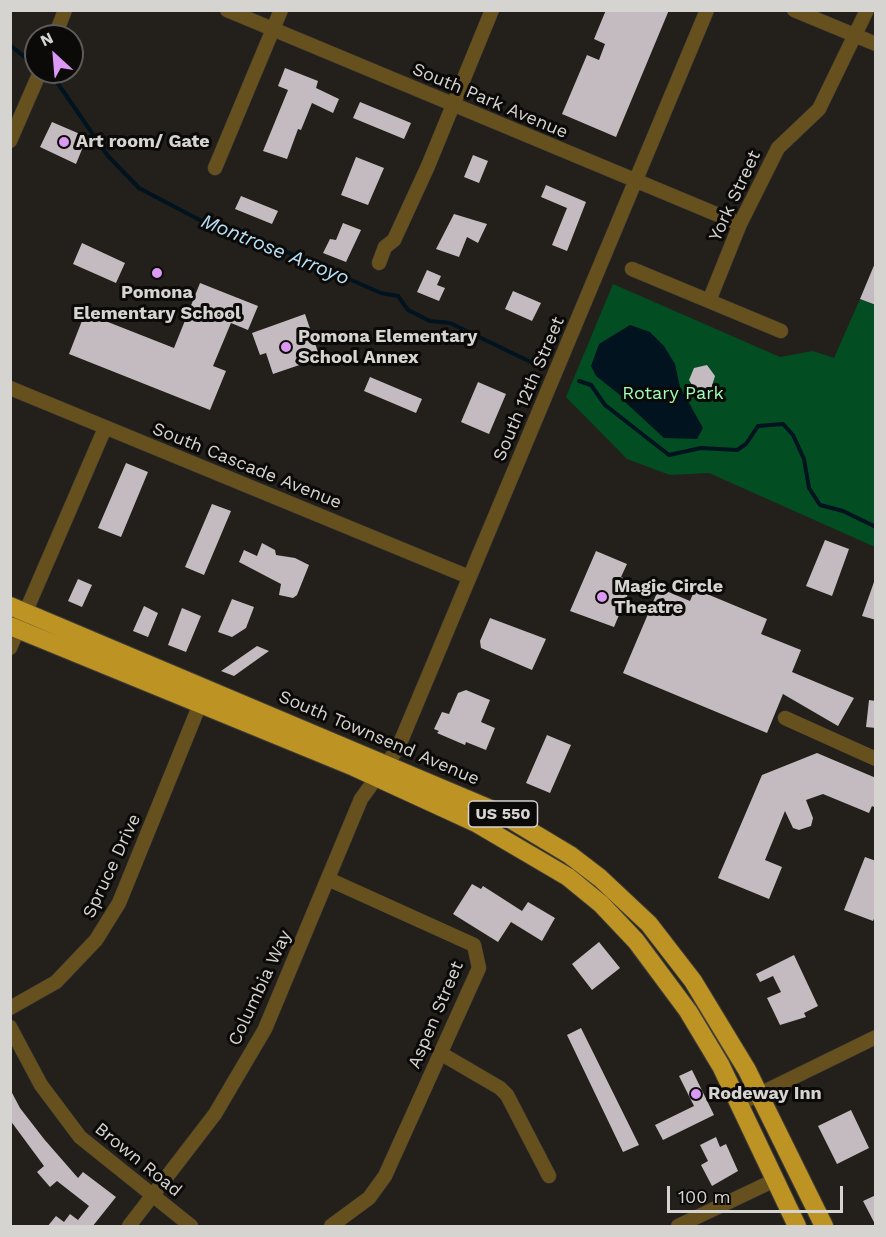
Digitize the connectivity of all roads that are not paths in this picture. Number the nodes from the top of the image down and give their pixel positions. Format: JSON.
{"nodes":[{"id":1,"x":227,"y":10,"type":"edge"},
{"id":2,"x":280,"y":10,"type":"edge"},
{"id":3,"x":492,"y":10,"type":"edge"},
{"id":4,"x":707,"y":10,"type":"edge"},
{"id":5,"x":794,"y":10,"type":"edge"},
{"id":6,"x":867,"y":10,"type":"edge"},
{"id":7,"x":273,"y":30,"type":"junction"},
{"id":8,"x":856,"y":36,"type":"junction"},
{"id":9,"x":876,"y":44,"type":"edge"},
{"id":10,"x":35,"y":84,"type":"edge"},
{"id":11,"x":452,"y":105,"type":"junction"},
{"id":12,"x":10,"y":141,"type":"edge"},
{"id":13,"x":215,"y":168,"type":"dead end"},
{"id":14,"x":636,"y":182,"type":"junction"},
{"id":15,"x":740,"y":224,"type":"junction"},
{"id":16,"x":379,"y":263,"type":"dead end"},
{"id":17,"x":632,"y":269,"type":"dead end"},
{"id":18,"x":709,"y":301,"type":"junction"},
{"id":19,"x":780,"y":331,"type":"dead end"},
{"id":20,"x":10,"y":388,"type":"edge"},
{"id":21,"x":105,"y":428,"type":"junction"},
{"id":22,"x":469,"y":577,"type":"junction"},
{"id":23,"x":18,"y":609,"type":"edge"},
{"id":24,"x":14,"y":628,"type":"edge"},
{"id":25,"x":10,"y":648,"type":"edge"},
{"id":26,"x":200,"y":704,"type":"junction"},
{"id":27,"x":785,"y":718,"type":"dead end"},
{"id":28,"x":876,"y":759,"type":"edge"},
{"id":29,"x":381,"y":770,"type":"junction"},
{"id":30,"x":328,"y":879,"type":"junction"},
{"id":31,"x":10,"y":1008,"type":"edge"},
{"id":32,"x":10,"y":1027,"type":"edge"},
{"id":33,"x":876,"y":1037,"type":"edge"},
{"id":34,"x":440,"y":1053,"type":"junction"},
{"id":35,"x":759,"y":1094,"type":"junction"},
{"id":36,"x":740,"y":1104,"type":"junction"},
{"id":37,"x":549,"y":1176,"type":"dead end"},
{"id":38,"x":775,"y":1180,"type":"junction"},
{"id":39,"x":153,"y":1196,"type":"junction"},
{"id":40,"x":129,"y":1227,"type":"edge"},
{"id":41,"x":191,"y":1227,"type":"edge"},
{"id":42,"x":331,"y":1227,"type":"edge"},
{"id":43,"x":678,"y":1227,"type":"edge"},
{"id":44,"x":797,"y":1227,"type":"edge"},
{"id":45,"x":824,"y":1227,"type":"edge"}],
"edges":[{"from":1,"to":7,"type":"street","name":"South Park Avenue"},
{"from":2,"to":7,"type":"street"},
{"from":3,"to":11,"type":"street"},
{"from":4,"to":14,"type":"street","name":"South 12th Street"},
{"from":5,"to":8,"type":"street"},
{"from":6,"to":8,"type":"street","name":"York Street"},
{"from":7,"to":11,"type":"street","name":"South Park Avenue"},
{"from":7,"to":13,"type":"street"},
{"from":8,"to":9,"type":"street"},
{"from":8,"to":15,"type":"street","name":"York Street"},
{"from":10,"to":12,"type":"street"},
{"from":11,"to":14,"type":"street","name":"South Park Avenue"},
{"from":11,"to":16,"type":"street"},
{"from":14,"to":15,"type":"street","name":"South Park Avenue"},
{"from":14,"to":22,"type":"street","name":"South 12th Street"},
{"from":15,"to":18,"type":"street","name":"York Street"},
{"from":17,"to":18,"type":"street"},
{"from":18,"to":19,"type":"street"},
{"from":20,"to":21,"type":"street","name":"South Cascade Avenue"},
{"from":21,"to":22,"type":"street","name":"South Cascade Avenue"},
{"from":21,"to":23,"type":"street"},
{"from":22,"to":29,"type":"street","name":"South 12th Street"},
{"from":23,"to":24,"type":"street"},
{"from":23,"to":29,"type":"highway","name":"South Townsend Avenue","number":"US 550"},
{"from":24,"to":25,"type":"street"},
{"from":24,"to":26,"type":"highway","name":"South Townsend Avenue","number":"US 550"},
{"from":26,"to":29,"type":"highway","name":"South Townsend Avenue","number":"US 550"},
{"from":26,"to":31,"type":"street","name":"Spruce Drive"},
{"from":27,"to":28,"type":"street"},
{"from":29,"to":30,"type":"street","name":"Columbia Way"},
{"from":29,"to":35,"type":"highway","name":"South Townsend Avenue","number":"US 550"},
{"from":29,"to":36,"type":"highway","name":"South Townsend Avenue","number":"US 550"},
{"from":30,"to":34,"type":"street","name":"Aspen Street"},
{"from":30,"to":39,"type":"street","name":"Columbia Way"},
{"from":32,"to":39,"type":"street","name":"Brown Road"},
{"from":33,"to":35,"type":"street"},
{"from":34,"to":37,"type":"street"},
{"from":34,"to":42,"type":"street","name":"Aspen Street"},
{"from":35,"to":36,"type":"street"},
{"from":35,"to":45,"type":"highway","name":"South Townsend Avenue","number":"US 550"},
{"from":36,"to":38,"type":"highway","name":"South Townsend Avenue","number":"US 550"},
{"from":38,"to":43,"type":"street"},
{"from":38,"to":44,"type":"highway","name":"South Townsend Avenue","number":"US 550"},
{"from":39,"to":40,"type":"street","name":"Columbia Way"},
{"from":39,"to":41,"type":"street","name":"Brown Road"}]}
